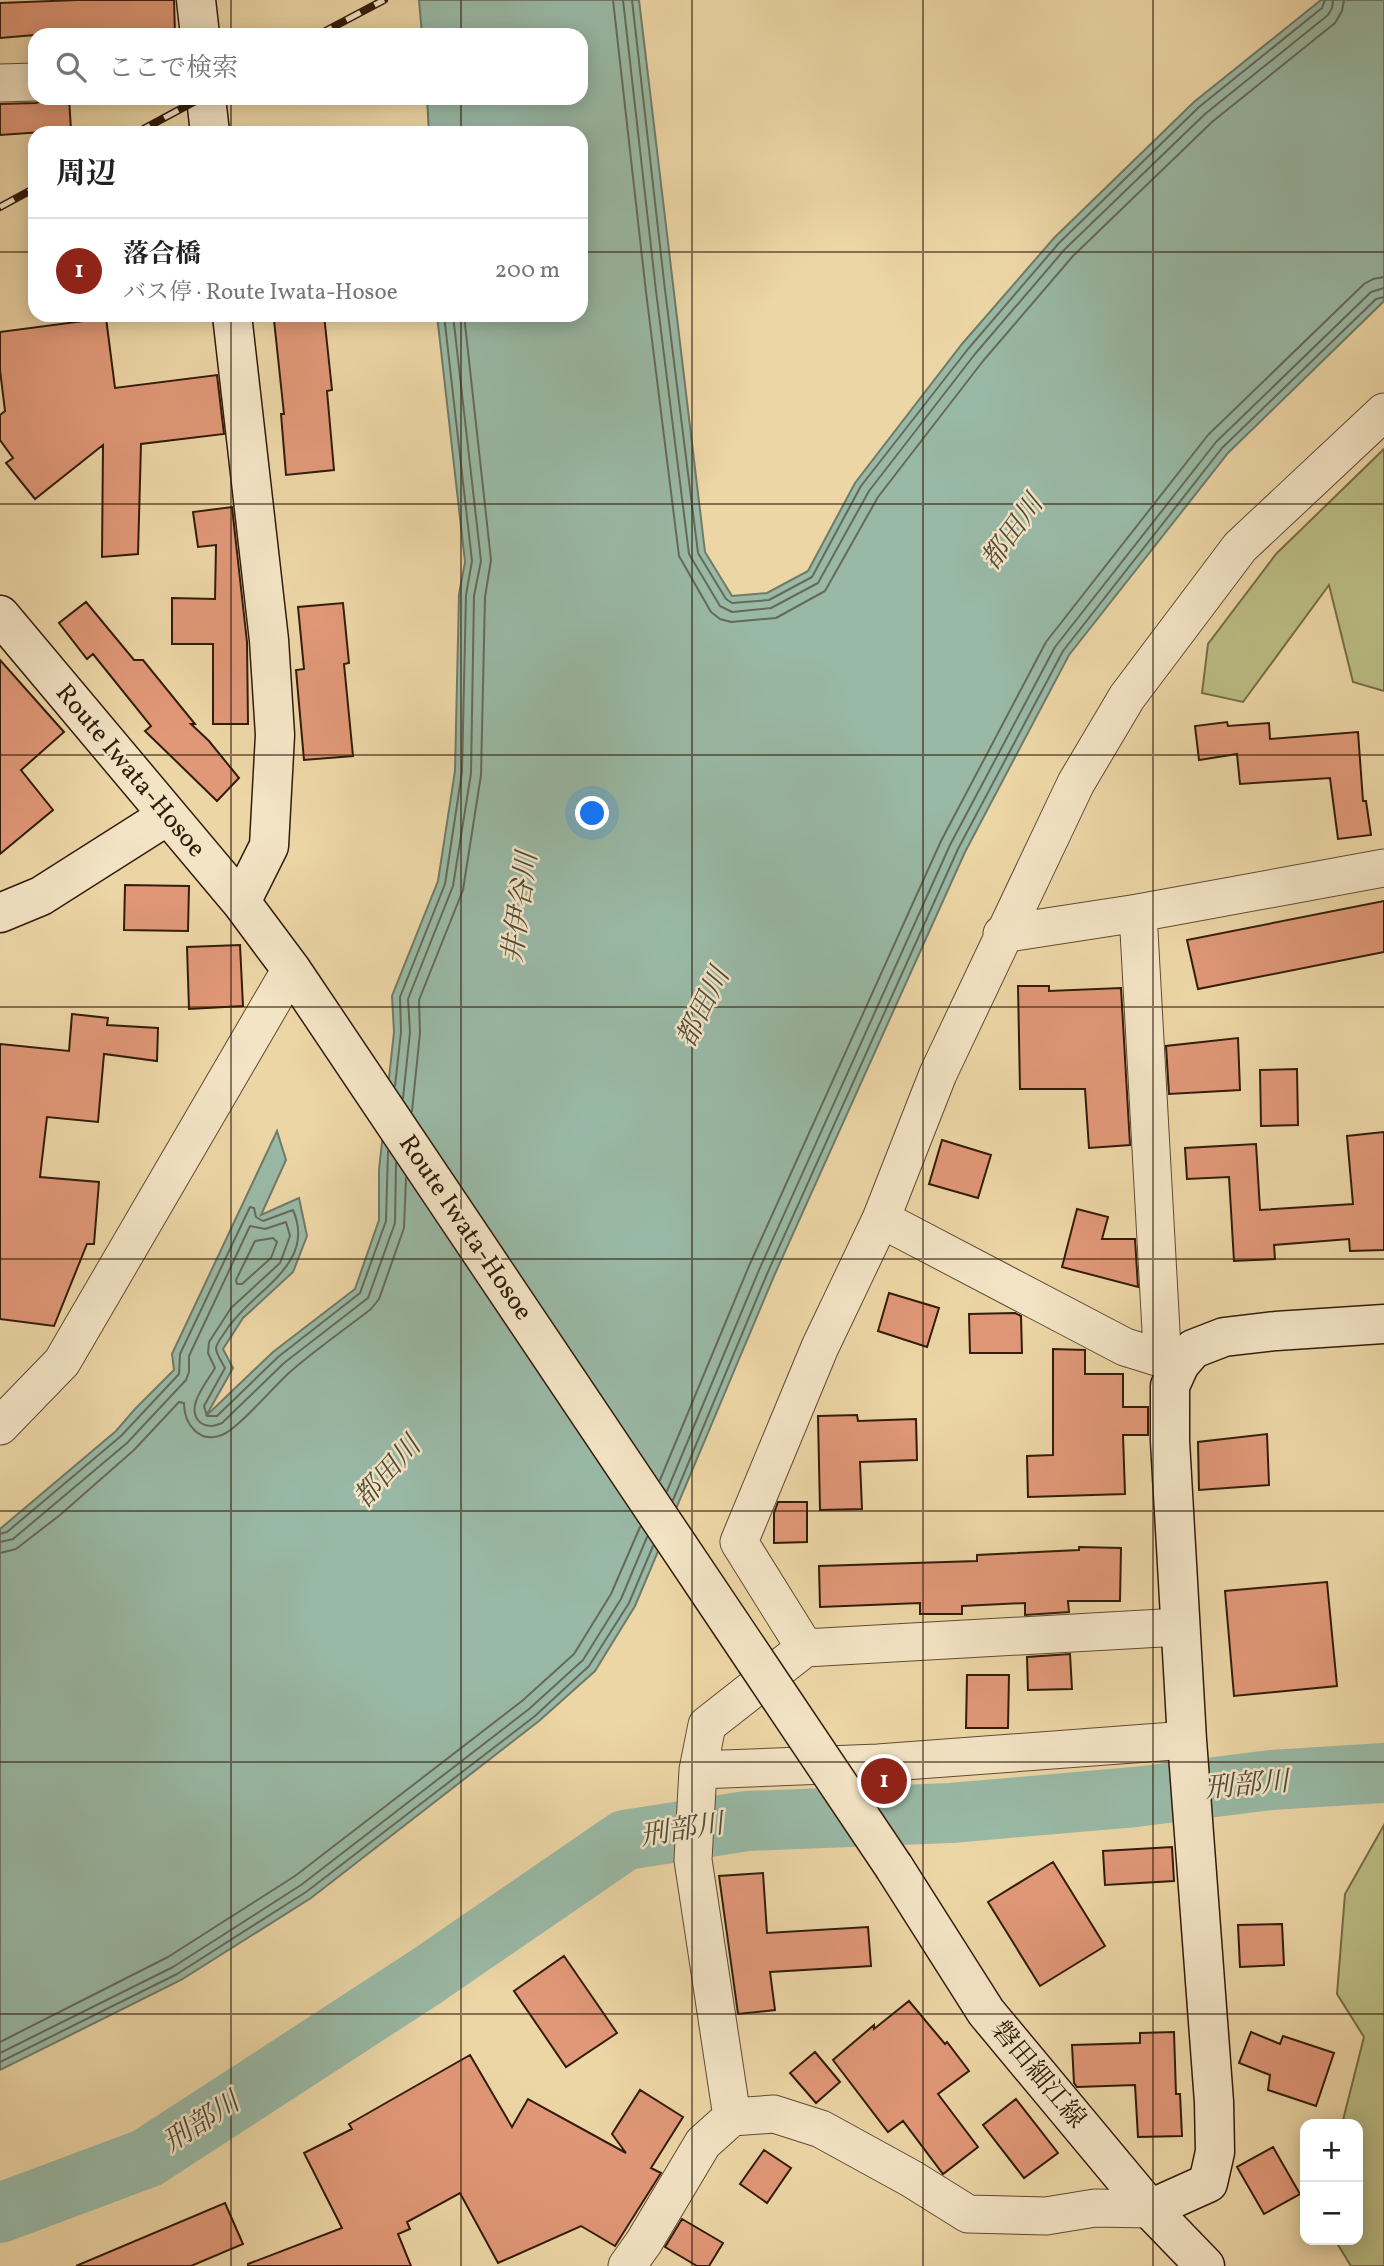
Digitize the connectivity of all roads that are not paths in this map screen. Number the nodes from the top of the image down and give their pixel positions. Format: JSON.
{"nodes":[{"id":1,"x":197,"y":0,"type":"edge"},
{"id":2,"x":199,"y":28,"type":"edge"},
{"id":3,"x":28,"y":82,"type":"edge"},
{"id":4,"x":0,"y":83,"type":"edge"},
{"id":5,"x":207,"y":105,"type":"edge"},
{"id":6,"x":210,"y":126,"type":"edge"},
{"id":7,"x":233,"y":322,"type":"edge"},
{"id":8,"x":1384,"y":412,"type":"edge"},
{"id":9,"x":0,"y":615,"type":"edge"},
{"id":10,"x":167,"y":816,"type":"junction"},
{"id":11,"x":1384,"y":868,"type":"edge"},
{"id":12,"x":241,"y":902,"type":"junction"},
{"id":13,"x":0,"y":913,"type":"edge"},
{"id":14,"x":1138,"y":913,"type":"junction"},
{"id":15,"x":1002,"y":934,"type":"junction"},
{"id":16,"x":298,"y":980,"type":"junction"},
{"id":17,"x":881,"y":1219,"type":"junction"},
{"id":18,"x":1384,"y":1324,"type":"edge"},
{"id":19,"x":1180,"y":1364,"type":"junction"},
{"id":20,"x":0,"y":1426,"type":"edge"},
{"id":21,"x":1180,"y":1627,"type":"junction"},
{"id":22,"x":806,"y":1648,"type":"junction"},
{"id":23,"x":1186,"y":1740,"type":"junction"},
{"id":24,"x":698,"y":1778,"type":"junction"},
{"id":25,"x":894,"y":1867,"type":"joint"},
{"id":26,"x":732,"y":2117,"type":"junction"},
{"id":27,"x":1150,"y":2209,"type":"junction"},
{"id":28,"x":627,"y":2266,"type":"edge"},
{"id":29,"x":1205,"y":2266,"type":"edge"}],
"edges":[{"from":1,"to":2,"type":"main road"},
{"from":3,"to":4,"type":"street"},
{"from":5,"to":6,"type":"main road"},
{"from":7,"to":12,"type":"main road"},
{"from":8,"to":15,"type":"street"},
{"from":9,"to":10,"type":"main road","name":"Route Iwata-Hosoe"},
{"from":10,"to":12,"type":"main road","name":"Route Iwata-Hosoe"},
{"from":10,"to":13,"type":"main road"},
{"from":11,"to":14,"type":"street"},
{"from":12,"to":16,"type":"main road","name":"Route Iwata-Hosoe"},
{"from":14,"to":15,"type":"street"},
{"from":14,"to":19,"type":"street"},
{"from":15,"to":17,"type":"street"},
{"from":16,"to":20,"type":"street"},
{"from":16,"to":25,"type":"main road","name":"Route Iwata-Hosoe","bridge":true},
{"from":17,"to":19,"type":"street"},
{"from":17,"to":22,"type":"street"},
{"from":18,"to":19,"type":"main road"},
{"from":19,"to":21,"type":"main road"},
{"from":21,"to":22,"type":"street"},
{"from":21,"to":23,"type":"main road"},
{"from":22,"to":24,"type":"street"},
{"from":23,"to":24,"type":"street"},
{"from":23,"to":27,"type":"main road"},
{"from":24,"to":26,"type":"street"},
{"from":25,"to":27,"type":"main road","name":"磐田細江線"},
{"from":26,"to":27,"type":"street"},
{"from":26,"to":28,"type":"street"},
{"from":27,"to":29,"type":"main road","name":"磐田細江線"}]}
